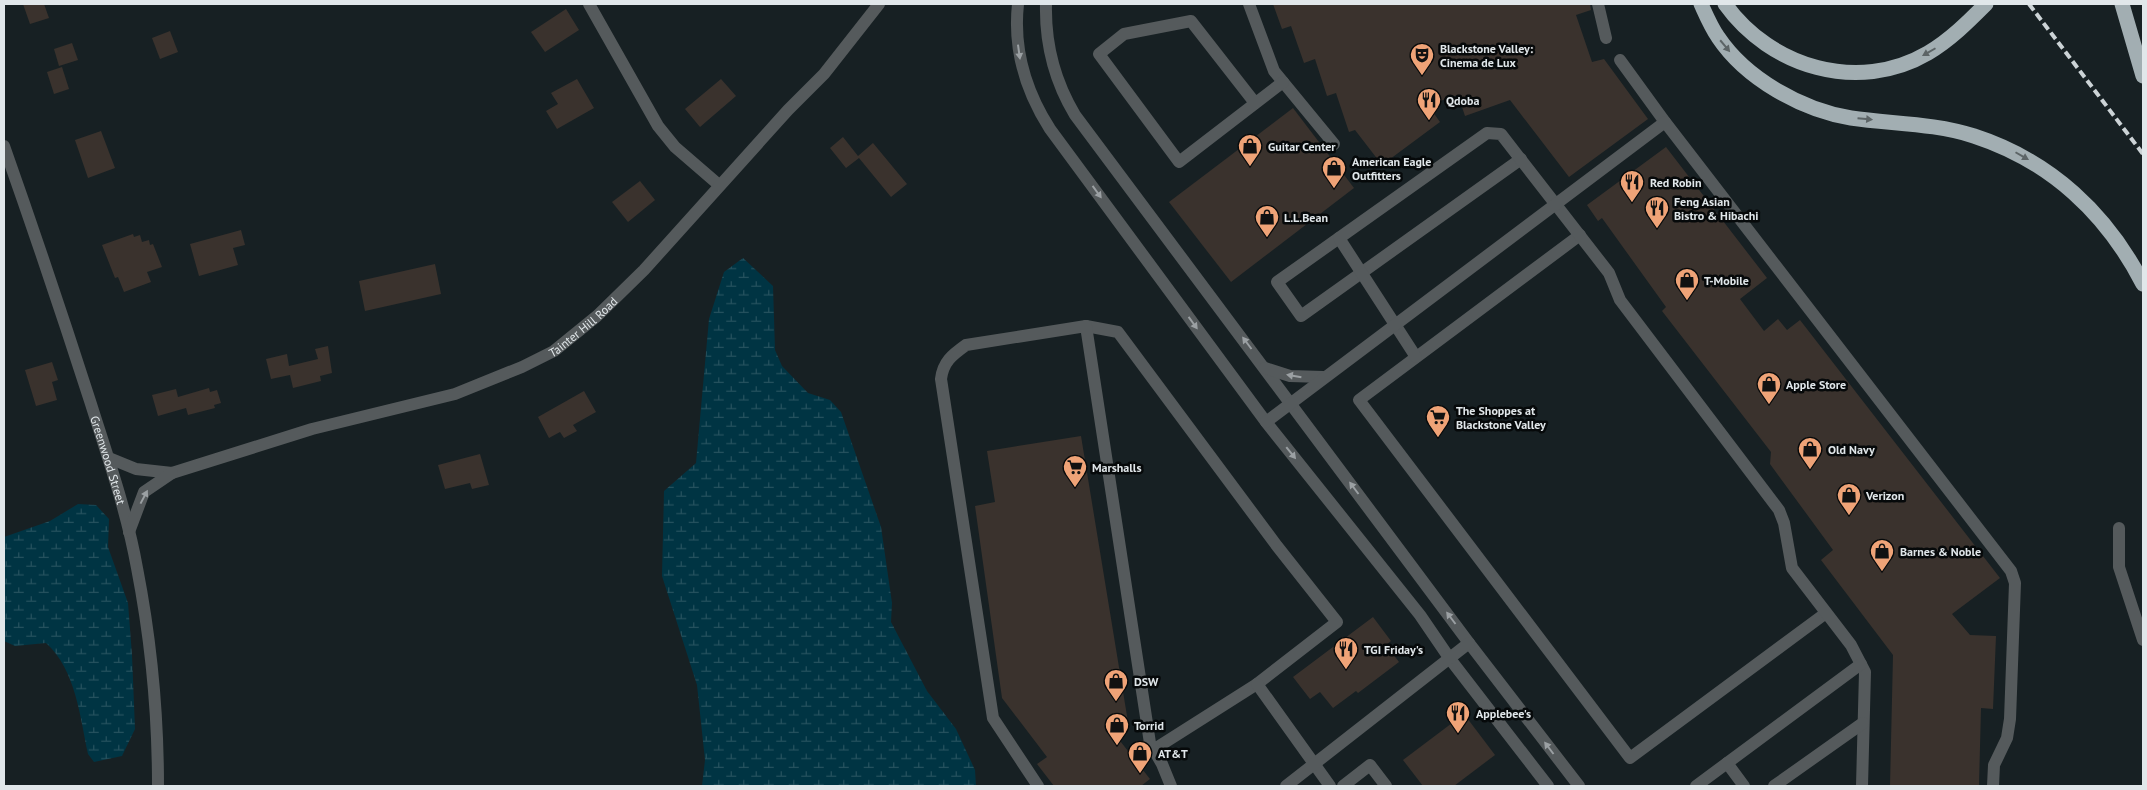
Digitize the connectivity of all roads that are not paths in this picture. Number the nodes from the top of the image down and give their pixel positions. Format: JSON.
{"nodes":[{"id":1,"x":589,"y":4,"type":"edge"},
{"id":2,"x":879,"y":4,"type":"edge"},
{"id":3,"x":1018,"y":4,"type":"edge"},
{"id":4,"x":1046,"y":4,"type":"edge"},
{"id":5,"x":1249,"y":4,"type":"edge"},
{"id":6,"x":1598,"y":4,"type":"edge"},
{"id":7,"x":1701,"y":4,"type":"edge"},
{"id":8,"x":1725,"y":4,"type":"edge"},
{"id":9,"x":1986,"y":4,"type":"edge"},
{"id":10,"x":2122,"y":4,"type":"edge"},
{"id":11,"x":1606,"y":38,"type":"dead end"},
{"id":12,"x":1620,"y":60,"type":"dead end"},
{"id":13,"x":2143,"y":76,"type":"edge"},
{"id":14,"x":1283,"y":82,"type":"junction"},
{"id":15,"x":1255,"y":103,"type":"junction"},
{"id":16,"x":1665,"y":122,"type":"junction"},
{"id":17,"x":1334,"y":144,"type":"dead end"},
{"id":18,"x":4,"y":146,"type":"edge"},
{"id":19,"x":1521,"y":159,"type":"junction"},
{"id":20,"x":719,"y":185,"type":"junction"},
{"id":21,"x":1557,"y":204,"type":"junction"},
{"id":22,"x":1580,"y":235,"type":"junction"},
{"id":23,"x":1340,"y":238,"type":"junction"},
{"id":24,"x":1362,"y":273,"type":"junction"},
{"id":25,"x":2143,"y":284,"type":"edge"},
{"id":26,"x":1086,"y":326,"type":"junction"},
{"id":27,"x":1396,"y":327,"type":"junction"},
{"id":28,"x":1416,"y":357,"type":"junction"},
{"id":29,"x":1265,"y":368,"type":"junction"},
{"id":30,"x":1323,"y":377,"type":"junction"},
{"id":31,"x":1291,"y":404,"type":"junction"},
{"id":32,"x":1266,"y":422,"type":"junction"},
{"id":33,"x":108,"y":458,"type":"junction"},
{"id":34,"x":172,"y":473,"type":"junction"},
{"id":35,"x":2119,"y":528,"type":"dead end"},
{"id":36,"x":129,"y":532,"type":"junction"},
{"id":37,"x":1826,"y":613,"type":"junction"},
{"id":38,"x":2143,"y":640,"type":"edge"},
{"id":39,"x":1469,"y":643,"type":"junction"},
{"id":40,"x":1450,"y":659,"type":"junction"},
{"id":41,"x":1860,"y":664,"type":"junction"},
{"id":42,"x":1257,"y":684,"type":"junction"},
{"id":43,"x":1863,"y":723,"type":"junction"},
{"id":44,"x":1153,"y":750,"type":"junction"},
{"id":45,"x":1727,"y":763,"type":"junction"},
{"id":46,"x":1314,"y":765,"type":"junction"},
{"id":47,"x":158,"y":786,"type":"edge"},
{"id":48,"x":1038,"y":786,"type":"edge"},
{"id":49,"x":1171,"y":786,"type":"edge"},
{"id":50,"x":1286,"y":786,"type":"edge"},
{"id":51,"x":1330,"y":786,"type":"edge"},
{"id":52,"x":1343,"y":786,"type":"edge"},
{"id":53,"x":1386,"y":786,"type":"edge"},
{"id":54,"x":1548,"y":786,"type":"edge"},
{"id":55,"x":1579,"y":786,"type":"edge"},
{"id":56,"x":1696,"y":786,"type":"edge"},
{"id":57,"x":1744,"y":786,"type":"edge"},
{"id":58,"x":1774,"y":786,"type":"edge"},
{"id":59,"x":1862,"y":786,"type":"edge"},
{"id":60,"x":1993,"y":786,"type":"edge"}],
"edges":[{"from":1,"to":20,"type":"street"},
{"from":2,"to":20,"type":"street","name":"Tainter Hill Road"},
{"from":3,"to":32,"type":"street","one_way":true},
{"from":29,"to":4,"type":"street","one_way":true},
{"from":5,"to":14,"type":"street"},
{"from":6,"to":11,"type":"street"},
{"from":7,"to":25,"type":"highway","one_way":true},
{"from":9,"to":8,"type":"highway","one_way":true},
{"from":10,"to":13,"type":"highway"},
{"from":12,"to":16,"type":"street"},
{"from":14,"to":15,"type":"street"},
{"from":14,"to":17,"type":"street"},
{"from":15,"to":15,"type":"street"},
{"from":16,"to":21,"type":"street"},
{"from":16,"to":60,"type":"street"},
{"from":18,"to":33,"type":"street","name":"Greenwood Street"},
{"from":19,"to":21,"type":"street"},
{"from":19,"to":23,"type":"street"},
{"from":19,"to":24,"type":"street"},
{"from":20,"to":34,"type":"street","name":"Tainter Hill Road"},
{"from":21,"to":22,"type":"street"},
{"from":21,"to":27,"type":"street"},
{"from":22,"to":28,"type":"street"},
{"from":22,"to":37,"type":"street"},
{"from":23,"to":24,"type":"street"},
{"from":23,"to":24,"type":"street"},
{"from":24,"to":27,"type":"street"},
{"from":26,"to":42,"type":"street"},
{"from":26,"to":44,"type":"street"},
{"from":26,"to":48,"type":"street"},
{"from":27,"to":28,"type":"street"},
{"from":27,"to":30,"type":"street"},
{"from":28,"to":37,"type":"street"},
{"from":30,"to":29,"type":"street","one_way":true},
{"from":29,"to":31,"type":"street"},
{"from":30,"to":31,"type":"street"},
{"from":31,"to":32,"type":"street"},
{"from":39,"to":31,"type":"street","one_way":true},
{"from":32,"to":40,"type":"street","one_way":true},
{"from":33,"to":34,"type":"street","name":"Tainter Hill Road"},
{"from":33,"to":36,"type":"street","name":"Greenwood Street"},
{"from":36,"to":34,"type":"street","name":"Tainter Hill Road","one_way":true},
{"from":35,"to":38,"type":"street"},
{"from":36,"to":47,"type":"street","name":"Greenwood Street"},
{"from":37,"to":41,"type":"street"},
{"from":39,"to":40,"type":"street"},
{"from":55,"to":39,"type":"street","one_way":true},
{"from":40,"to":46,"type":"street"},
{"from":40,"to":54,"type":"street"},
{"from":41,"to":43,"type":"street"},
{"from":41,"to":45,"type":"street"},
{"from":42,"to":44,"type":"street"},
{"from":42,"to":46,"type":"street"},
{"from":43,"to":58,"type":"street"},
{"from":43,"to":59,"type":"street"},
{"from":44,"to":49,"type":"street"},
{"from":45,"to":56,"type":"street"},
{"from":45,"to":57,"type":"street"},
{"from":46,"to":50,"type":"street"},
{"from":46,"to":51,"type":"street"},
{"from":52,"to":53,"type":"street"}]}
